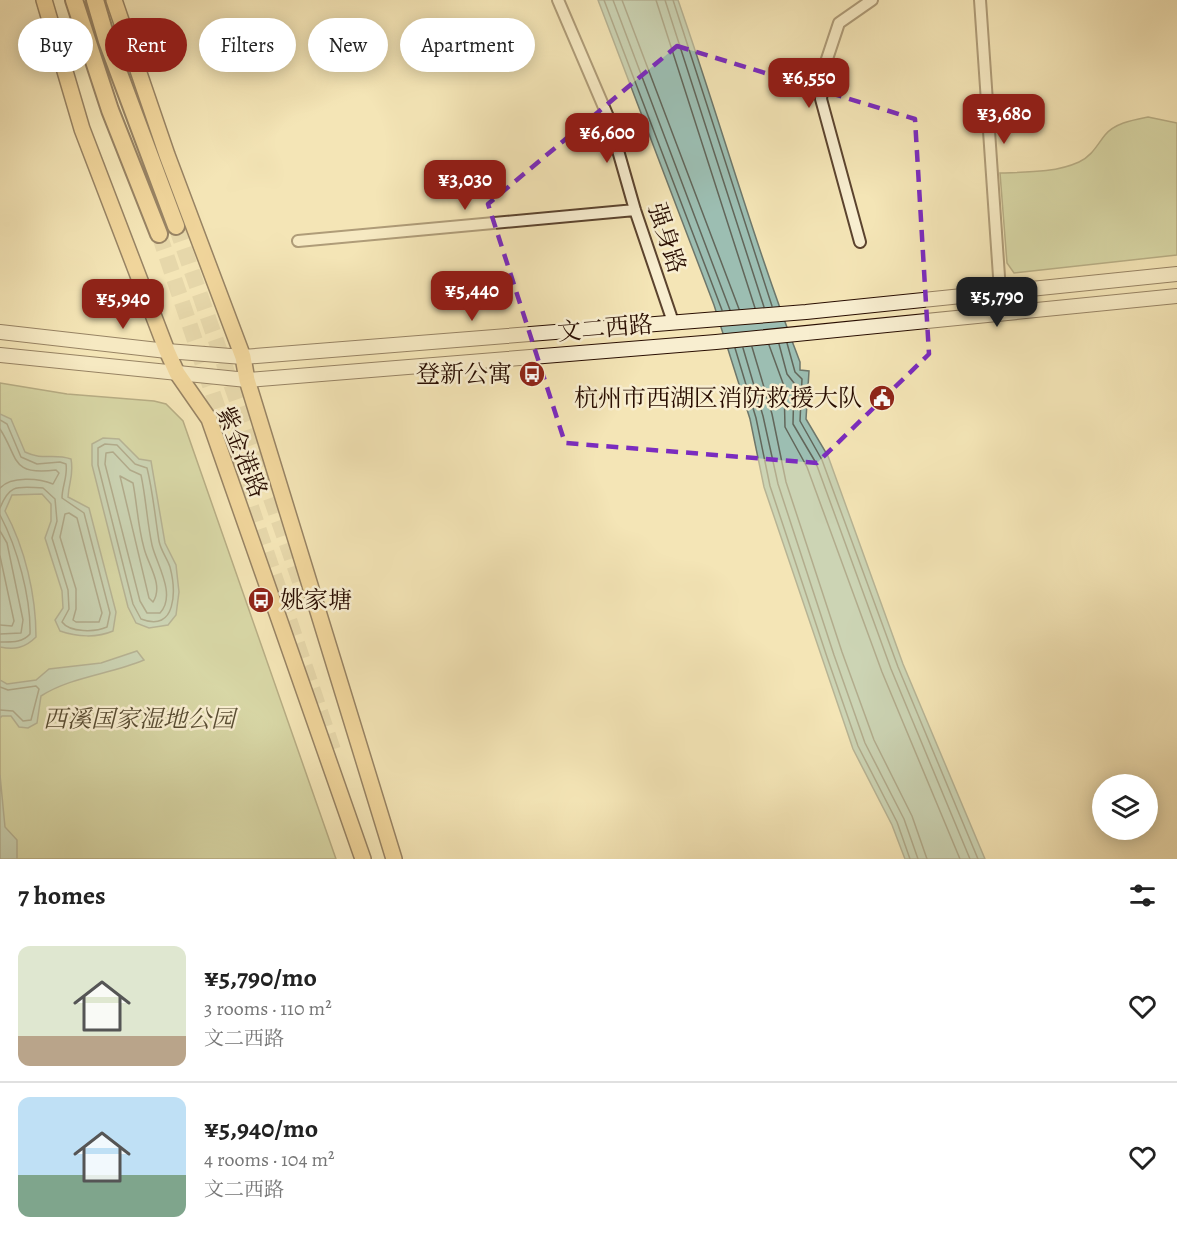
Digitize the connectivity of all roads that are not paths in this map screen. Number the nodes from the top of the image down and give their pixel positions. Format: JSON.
{"nodes":[{"id":1,"x":44,"y":0,"type":"edge"},
{"id":2,"x":74,"y":0,"type":"edge"},
{"id":3,"x":94,"y":0,"type":"edge"},
{"id":4,"x":114,"y":0,"type":"edge"},
{"id":5,"x":558,"y":0,"type":"edge"},
{"id":6,"x":872,"y":0,"type":"edge"},
{"id":7,"x":980,"y":0,"type":"edge"},
{"id":8,"x":635,"y":210,"type":"junction"},
{"id":9,"x":176,"y":226,"type":"tunnel mouth"},
{"id":10,"x":159,"y":234,"type":"tunnel mouth"},
{"id":11,"x":298,"y":241,"type":"dead end"},
{"id":12,"x":860,"y":242,"type":"dead end"},
{"id":13,"x":1177,"y":274,"type":"edge"},
{"id":14,"x":1000,"y":291,"type":"junction"},
{"id":15,"x":1177,"y":296,"type":"edge"},
{"id":16,"x":673,"y":322,"type":"junction"},
{"id":17,"x":0,"y":332,"type":"edge"},
{"id":18,"x":168,"y":351,"type":"junction"},
{"id":19,"x":0,"y":355,"type":"edge"},
{"id":20,"x":243,"y":357,"type":"junction"},
{"id":21,"x":177,"y":373,"type":"junction"},
{"id":22,"x":247,"y":380,"type":"junction"},
{"id":23,"x":363,"y":859,"type":"edge"},
{"id":24,"x":394,"y":859,"type":"edge"}],
"edges":[{"from":1,"to":18,"type":"main road","name":"紫金港路"},
{"from":2,"to":10,"type":"highway"},
{"from":3,"to":9,"type":"highway"},
{"from":4,"to":20,"type":"main road","name":"紫金港路"},
{"from":5,"to":8,"type":"street","name":"强身路"},
{"from":6,"to":12,"type":"street"},
{"from":7,"to":14,"type":"street"},
{"from":8,"to":11,"type":"street"},
{"from":8,"to":16,"type":"street","name":"强身路"},
{"from":13,"to":14,"type":"main road","name":"文二西路"},
{"from":14,"to":16,"type":"main road","name":"文二西路"},
{"from":15,"to":22,"type":"main road","name":"文二西路"},
{"from":16,"to":20,"type":"main road","name":"文二西路"},
{"from":17,"to":18,"type":"main road","name":"文二西路"},
{"from":18,"to":20,"type":"main road","name":"文二西路"},
{"from":18,"to":21,"type":"main road","name":"紫金港路"},
{"from":19,"to":21,"type":"main road","name":"文二西路"},
{"from":20,"to":22,"type":"main road","name":"紫金港路"},
{"from":21,"to":22,"type":"main road","name":"文二西路"},
{"from":21,"to":23,"type":"main road","name":"紫金港路"},
{"from":22,"to":24,"type":"main road","name":"紫金港路"}]}
